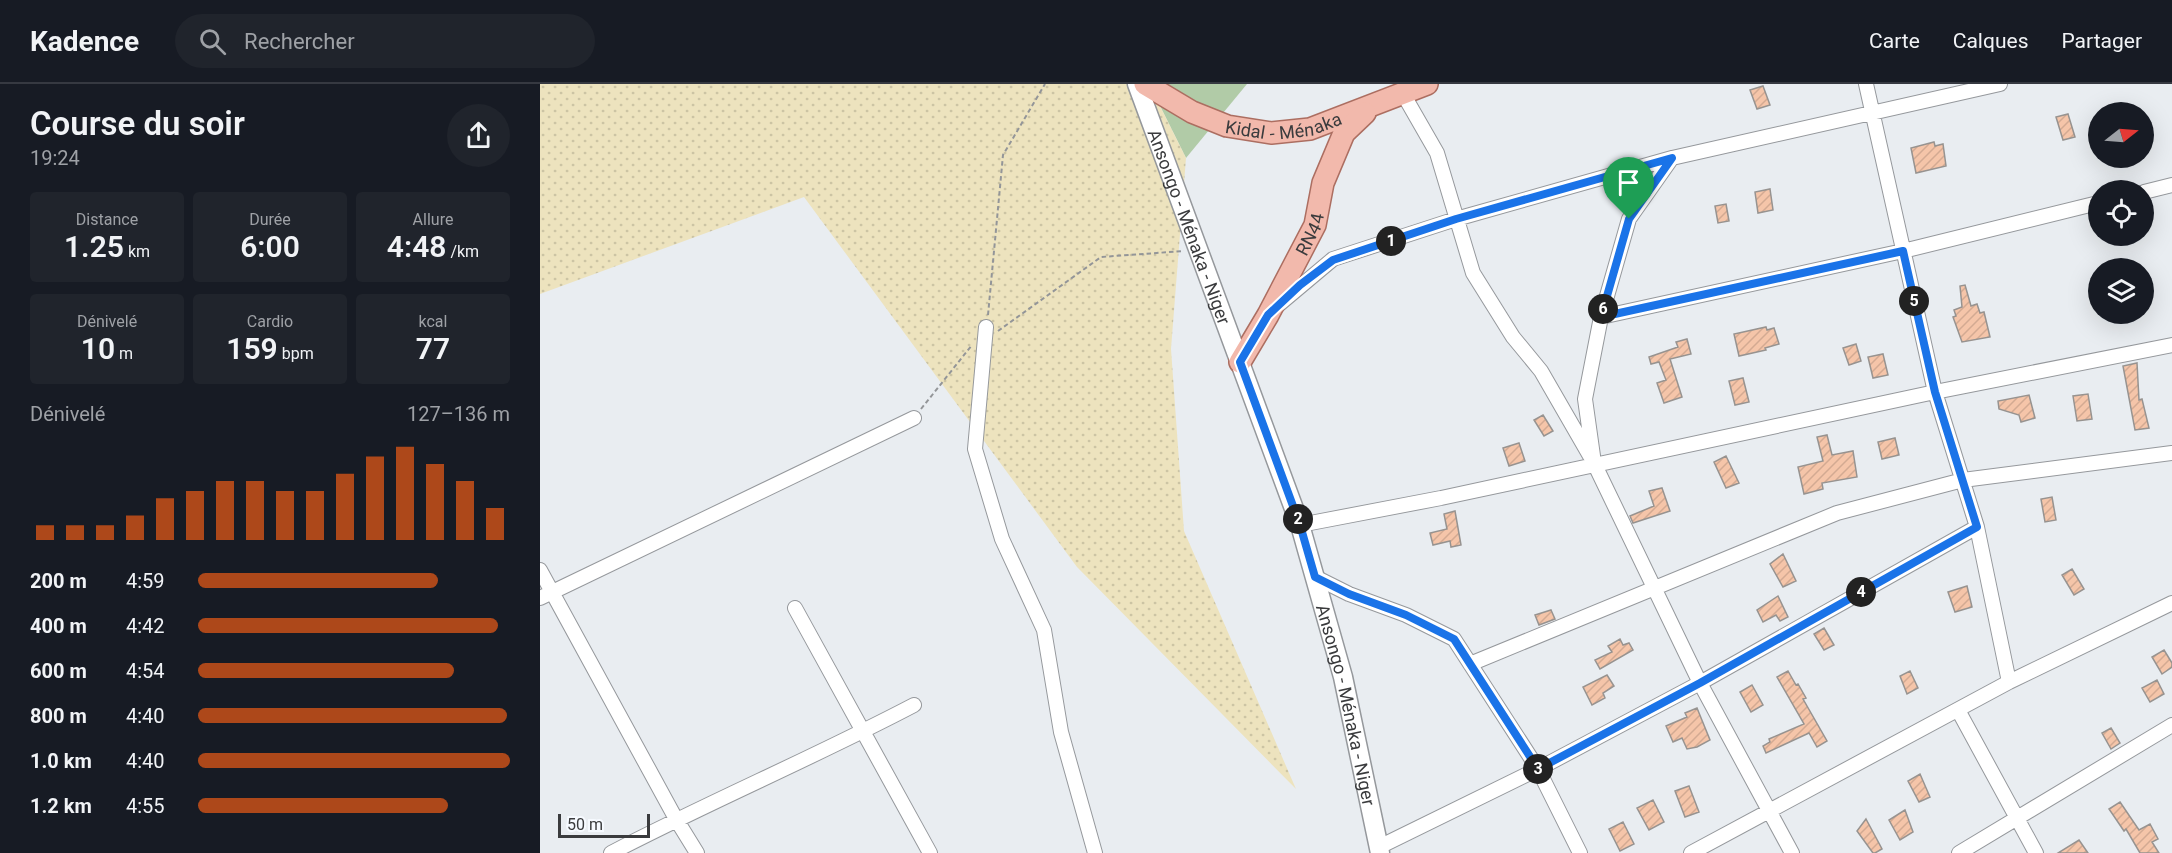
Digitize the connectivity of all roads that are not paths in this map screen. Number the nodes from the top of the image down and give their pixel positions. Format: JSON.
{"nodes":[{"id":1,"x":1137,"y":84,"type":"edge"},
{"id":2,"x":1144,"y":84,"type":"edge"},
{"id":3,"x":1427,"y":84,"type":"edge"},
{"id":4,"x":1866,"y":84,"type":"edge"},
{"id":5,"x":2000,"y":84,"type":"edge"},
{"id":6,"x":1402,"y":92,"type":"junction"},
{"id":7,"x":1372,"y":107,"type":"junction"},
{"id":8,"x":1873,"y":112,"type":"junction"},
{"id":9,"x":1672,"y":158,"type":"junction"},
{"id":10,"x":2172,"y":185,"type":"edge"},
{"id":11,"x":2154,"y":190,"type":"edge"},
{"id":12,"x":2088,"y":205,"type":"edge"},
{"id":13,"x":1456,"y":219,"type":"junction"},
{"id":14,"x":1903,"y":251,"type":"junction"},
{"id":15,"x":1268,"y":315,"type":"junction"},
{"id":16,"x":1601,"y":317,"type":"junction"},
{"id":17,"x":986,"y":334,"type":"road end"},
{"id":18,"x":2172,"y":345,"type":"edge"},
{"id":19,"x":1240,"y":362,"type":"junction"},
{"id":20,"x":1935,"y":392,"type":"junction"},
{"id":21,"x":914,"y":418,"type":"road end"},
{"id":22,"x":2172,"y":453,"type":"edge"},
{"id":23,"x":1594,"y":463,"type":"junction"},
{"id":24,"x":1963,"y":480,"type":"junction"},
{"id":25,"x":1300,"y":525,"type":"junction"},
{"id":26,"x":1977,"y":527,"type":"junction"},
{"id":27,"x":540,"y":570,"type":"edge"},
{"id":28,"x":1315,"y":577,"type":"junction"},
{"id":29,"x":1654,"y":589,"type":"junction"},
{"id":30,"x":546,"y":595,"type":"edge"},
{"id":31,"x":2172,"y":603,"type":"edge"},
{"id":32,"x":795,"y":608,"type":"dead end"},
{"id":33,"x":1470,"y":664,"type":"junction"},
{"id":34,"x":2009,"y":682,"type":"junction"},
{"id":35,"x":1700,"y":683,"type":"junction"},
{"id":36,"x":914,"y":705,"type":"dead end"},
{"id":37,"x":1959,"y":710,"type":"junction"},
{"id":38,"x":2172,"y":725,"type":"edge"},
{"id":39,"x":863,"y":732,"type":"junction"},
{"id":40,"x":1538,"y":769,"type":"junction"},
{"id":41,"x":1770,"y":812,"type":"junction"},
{"id":42,"x":676,"y":819,"type":"junction"},
{"id":43,"x":2018,"y":819,"type":"junction"},
{"id":44,"x":1380,"y":850,"type":"edge"},
{"id":45,"x":611,"y":853,"type":"edge"},
{"id":46,"x":697,"y":853,"type":"edge"},
{"id":47,"x":930,"y":853,"type":"edge"},
{"id":48,"x":1095,"y":853,"type":"edge"},
{"id":49,"x":1580,"y":853,"type":"edge"},
{"id":50,"x":1691,"y":853,"type":"edge"},
{"id":51,"x":1792,"y":853,"type":"edge"},
{"id":52,"x":1959,"y":853,"type":"edge"},
{"id":53,"x":2036,"y":853,"type":"edge"}],
"edges":[{"from":1,"to":19,"type":"main road","name":"Ansongo - Ménaka - Niger"},
{"from":2,"to":7,"type":"main road","name":"Kidal - Ménaka"},
{"from":3,"to":6,"type":"main road","name":"Kidal - Ménaka"},
{"from":4,"to":8,"type":"street"},
{"from":5,"to":8,"type":"street"},
{"from":6,"to":7,"type":"main road","name":"Kidal - Ménaka"},
{"from":6,"to":13,"type":"street"},
{"from":7,"to":15,"type":"main road","name":"RN44"},
{"from":8,"to":9,"type":"street"},
{"from":8,"to":14,"type":"street"},
{"from":9,"to":13,"type":"street"},
{"from":9,"to":16,"type":"street"},
{"from":10,"to":11,"type":"street"},
{"from":12,"to":14,"type":"street"},
{"from":13,"to":15,"type":"street"},
{"from":13,"to":23,"type":"street"},
{"from":14,"to":16,"type":"street"},
{"from":14,"to":20,"type":"street"},
{"from":15,"to":19,"type":"main road","name":"RN44"},
{"from":16,"to":23,"type":"street"},
{"from":17,"to":48,"type":"street"},
{"from":18,"to":20,"type":"street"},
{"from":19,"to":25,"type":"main road","name":"Ansongo - Ménaka - Niger"},
{"from":20,"to":23,"type":"street"},
{"from":20,"to":24,"type":"street"},
{"from":21,"to":30,"type":"street"},
{"from":22,"to":24,"type":"street"},
{"from":23,"to":25,"type":"street"},
{"from":23,"to":29,"type":"street"},
{"from":24,"to":26,"type":"street"},
{"from":24,"to":29,"type":"street"},
{"from":25,"to":28,"type":"main road","name":"Ansongo - Ménaka - Niger"},
{"from":26,"to":34,"type":"street"},
{"from":26,"to":35,"type":"street"},
{"from":27,"to":30,"type":"street"},
{"from":28,"to":33,"type":"street"},
{"from":28,"to":44,"type":"main road","name":"Ansongo - Ménaka - Niger"},
{"from":29,"to":33,"type":"street"},
{"from":29,"to":35,"type":"street"},
{"from":30,"to":42,"type":"street"},
{"from":31,"to":34,"type":"street"},
{"from":32,"to":39,"type":"street"},
{"from":33,"to":40,"type":"street"},
{"from":34,"to":37,"type":"street"},
{"from":35,"to":40,"type":"street"},
{"from":35,"to":41,"type":"street"},
{"from":36,"to":39,"type":"street"},
{"from":37,"to":41,"type":"street"},
{"from":37,"to":43,"type":"street"},
{"from":38,"to":43,"type":"street"},
{"from":39,"to":42,"type":"street"},
{"from":39,"to":47,"type":"street"},
{"from":40,"to":44,"type":"street"},
{"from":40,"to":49,"type":"street"},
{"from":41,"to":50,"type":"street"},
{"from":41,"to":51,"type":"street"},
{"from":42,"to":45,"type":"street"},
{"from":42,"to":46,"type":"street"},
{"from":43,"to":52,"type":"street"},
{"from":43,"to":53,"type":"street"}]}
